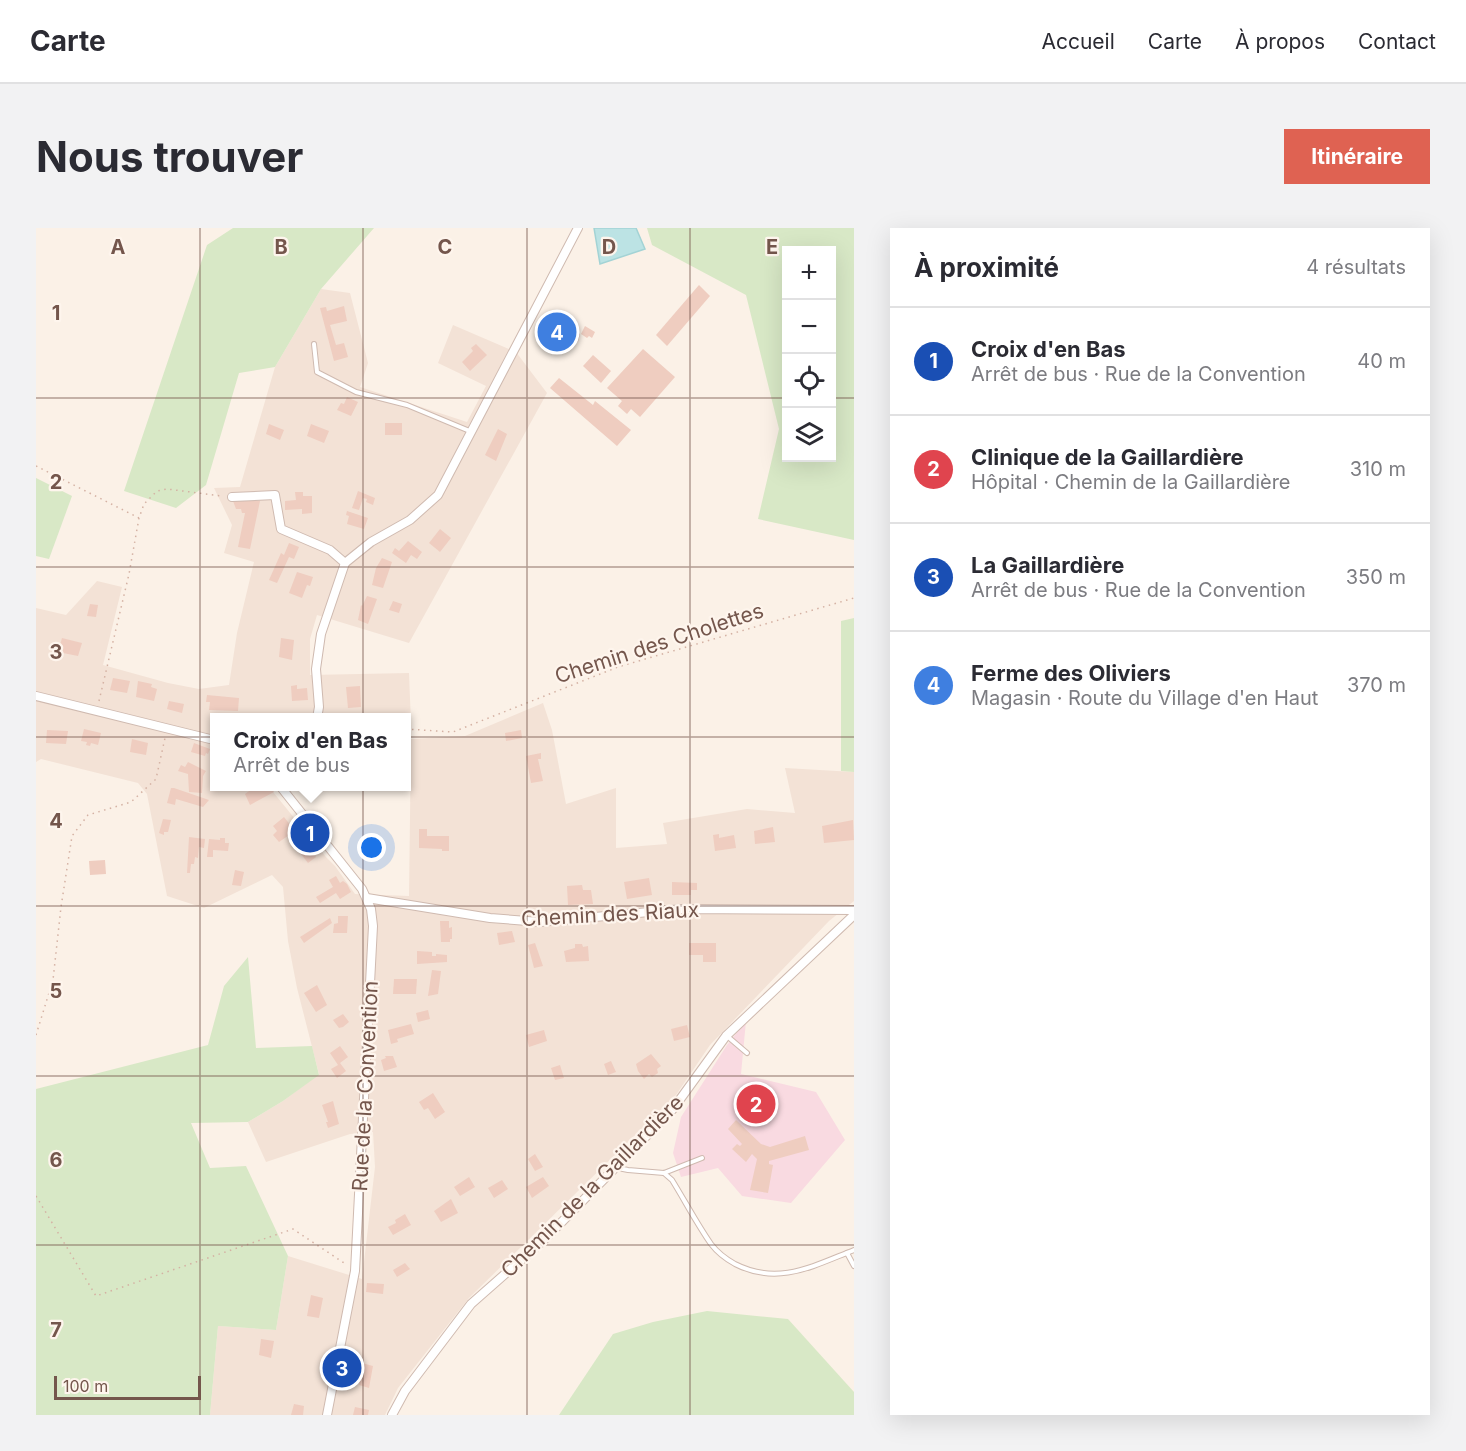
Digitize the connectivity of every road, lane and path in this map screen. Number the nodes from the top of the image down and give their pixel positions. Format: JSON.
{"nodes":[{"id":1,"x":578,"y":228,"type":"edge"},
{"id":2,"x":314,"y":344,"type":"dead end"},
{"id":3,"x":472,"y":432,"type":"junction"},
{"id":4,"x":36,"y":466,"type":"edge"},
{"id":5,"x":232,"y":497,"type":"joint"},
{"id":6,"x":139,"y":518,"type":"junction"},
{"id":7,"x":345,"y":563,"type":"junction"},
{"id":8,"x":854,"y":598,"type":"edge"},
{"id":9,"x":36,"y":696,"type":"edge"},
{"id":10,"x":97,"y":711,"type":"junction"},
{"id":11,"x":318,"y":713,"type":"edge"},
{"id":12,"x":168,"y":728,"type":"junction"},
{"id":13,"x":411,"y":729,"type":"edge"},
{"id":14,"x":210,"y":739,"type":"edge"},
{"id":15,"x":284,"y":791,"type":"edge"},
{"id":16,"x":367,"y":898,"type":"junction"},
{"id":17,"x":854,"y":909,"type":"edge"},
{"id":18,"x":854,"y":915,"type":"edge"},
{"id":19,"x":36,"y":1035,"type":"edge"},
{"id":20,"x":726,"y":1036,"type":"junction"},
{"id":21,"x":747,"y":1053,"type":"dead end"},
{"id":22,"x":702,"y":1158,"type":"dead end"},
{"id":23,"x":615,"y":1167,"type":"junction"},
{"id":24,"x":664,"y":1173,"type":"junction"},
{"id":25,"x":36,"y":1196,"type":"edge"},
{"id":26,"x":854,"y":1250,"type":"edge"},
{"id":27,"x":847,"y":1253,"type":"junction"},
{"id":28,"x":854,"y":1266,"type":"edge"},
{"id":29,"x":355,"y":1271,"type":"junction"},
{"id":30,"x":327,"y":1415,"type":"edge"},
{"id":31,"x":393,"y":1415,"type":"edge"}],
"edges":[{"from":1,"to":3,"type":"street"},
{"from":2,"to":3,"type":"lane"},
{"from":3,"to":7,"type":"street"},
{"from":4,"to":6,"type":"path"},
{"from":5,"to":6,"type":"path"},
{"from":5,"to":7,"type":"street"},
{"from":6,"to":10,"type":"path"},
{"from":7,"to":11,"type":"street"},
{"from":8,"to":13,"type":"path","name":"Chemin des Cholettes"},
{"from":9,"to":10,"type":"street"},
{"from":10,"to":12,"type":"street"},
{"from":12,"to":14,"type":"street"},
{"from":12,"to":19,"type":"path"},
{"from":15,"to":16,"type":"street","name":"Rue de la Convention"},
{"from":16,"to":17,"type":"street","name":"Chemin des Riaux"},
{"from":16,"to":29,"type":"street","name":"Rue de la Convention"},
{"from":18,"to":20,"type":"street","name":"Chemin de la Gaillardière"},
{"from":20,"to":21,"type":"lane"},
{"from":20,"to":23,"type":"street","name":"Chemin de la Gaillardière"},
{"from":22,"to":24,"type":"lane"},
{"from":23,"to":24,"type":"lane"},
{"from":23,"to":31,"type":"street","name":"Chemin de la Gaillardière"},
{"from":24,"to":27,"type":"lane"},
{"from":25,"to":29,"type":"path"},
{"from":26,"to":27,"type":"lane"},
{"from":27,"to":28,"type":"lane"},
{"from":29,"to":30,"type":"street","name":"Rue de la Convention"}]}
